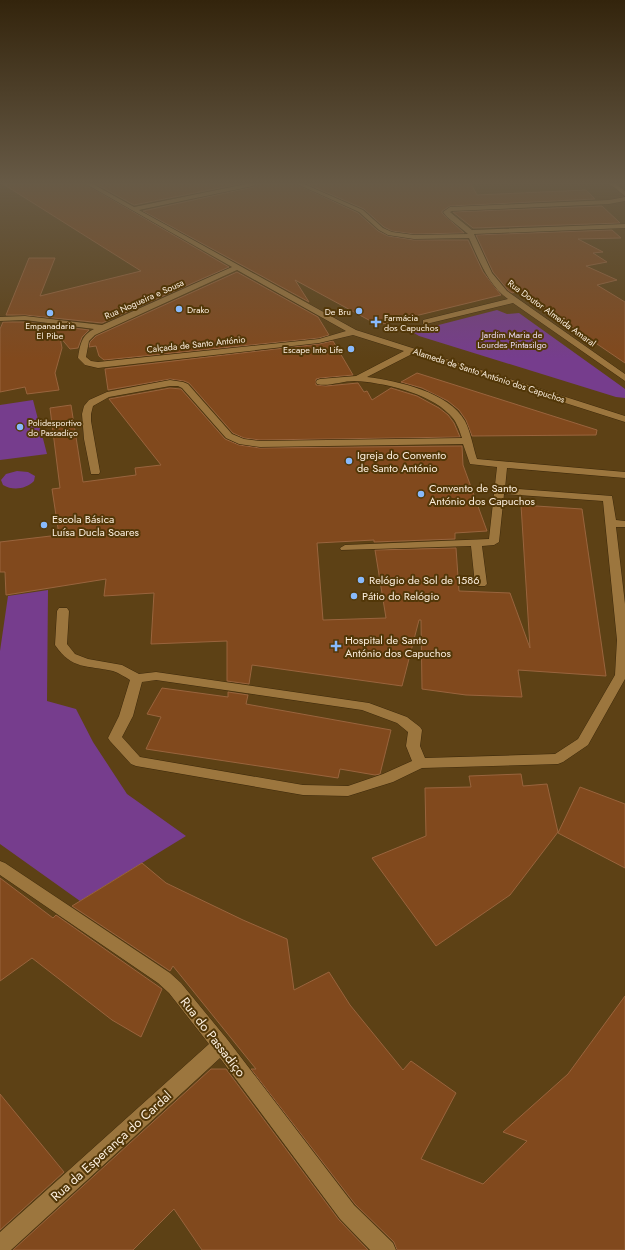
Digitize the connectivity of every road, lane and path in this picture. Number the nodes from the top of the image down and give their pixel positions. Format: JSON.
{"nodes":[{"id":1,"x":193,"y":242,"type":"edge"},
{"id":2,"x":475,"y":242,"type":"edge"},
{"id":3,"x":238,"y":267,"type":"junction"},
{"id":4,"x":514,"y":300,"type":"junction"},
{"id":5,"x":0,"y":319,"type":"edge"},
{"id":6,"x":426,"y":322,"type":"dead end"},
{"id":7,"x":103,"y":328,"type":"junction"},
{"id":8,"x":353,"y":332,"type":"junction"},
{"id":9,"x":412,"y":351,"type":"junction"},
{"id":10,"x":359,"y":378,"type":"junction"},
{"id":11,"x":625,"y":378,"type":"edge"},
{"id":12,"x":320,"y":382,"type":"dead end"},
{"id":13,"x":625,"y":419,"type":"edge"},
{"id":14,"x":466,"y":441,"type":"junction"},
{"id":15,"x":502,"y":465,"type":"junction"},
{"id":16,"x":95,"y":472,"type":"dead end"},
{"id":17,"x":625,"y":475,"type":"edge"},
{"id":18,"x":500,"y":491,"type":"junction"},
{"id":19,"x":611,"y":523,"type":"junction"},
{"id":20,"x":625,"y":524,"type":"edge"},
{"id":21,"x":476,"y":543,"type":"junction"},
{"id":22,"x":345,"y":548,"type":"dead end"},
{"id":23,"x":481,"y":584,"type":"dead end"},
{"id":24,"x":63,"y":611,"type":"dead end"},
{"id":25,"x":624,"y":641,"type":"edge"},
{"id":26,"x":137,"y":678,"type":"junction"},
{"id":27,"x":420,"y":763,"type":"junction"},
{"id":28,"x":0,"y":867,"type":"edge"},
{"id":29,"x":221,"y":1045,"type":"junction"},
{"id":30,"x":0,"y":1246,"type":"edge"},
{"id":31,"x":386,"y":1250,"type":"edge"}],
"edges":[{"from":1,"to":3,"type":"street","name":"Alameda de Santo António dos Capuchos"},
{"from":2,"to":4,"type":"street","name":"Rua Doutor Almeida Amaral"},
{"from":3,"to":7,"type":"street","name":"Rua Nogueira e Sousa"},
{"from":3,"to":8,"type":"street","name":"Alameda de Santo António dos Capuchos"},
{"from":4,"to":6,"type":"street"},
{"from":4,"to":11,"type":"street","name":"Rua Doutor Almeida Amaral"},
{"from":5,"to":7,"type":"street"},
{"from":7,"to":8,"type":"street","name":"Calçada de Santo António"},
{"from":8,"to":9,"type":"street","name":"Alameda de Santo António dos Capuchos"},
{"from":9,"to":10,"type":"street"},
{"from":9,"to":13,"type":"street","name":"Alameda de Santo António dos Capuchos"},
{"from":10,"to":12,"type":"street"},
{"from":10,"to":14,"type":"street"},
{"from":14,"to":15,"type":"street"},
{"from":14,"to":16,"type":"street"},
{"from":15,"to":17,"type":"street"},
{"from":15,"to":18,"type":"street"},
{"from":18,"to":19,"type":"street"},
{"from":18,"to":21,"type":"street"},
{"from":19,"to":20,"type":"street"},
{"from":19,"to":25,"type":"street"},
{"from":21,"to":22,"type":"street"},
{"from":21,"to":23,"type":"street"},
{"from":24,"to":26,"type":"street"},
{"from":25,"to":27,"type":"street"},
{"from":26,"to":27,"type":"street"},
{"from":26,"to":27,"type":"street"},
{"from":28,"to":29,"type":"street","name":"Rua do Passadiço"},
{"from":29,"to":30,"type":"street","name":"Rua da Esperança do Cardal"},
{"from":29,"to":31,"type":"street","name":"Rua do Passadiço"}]}
